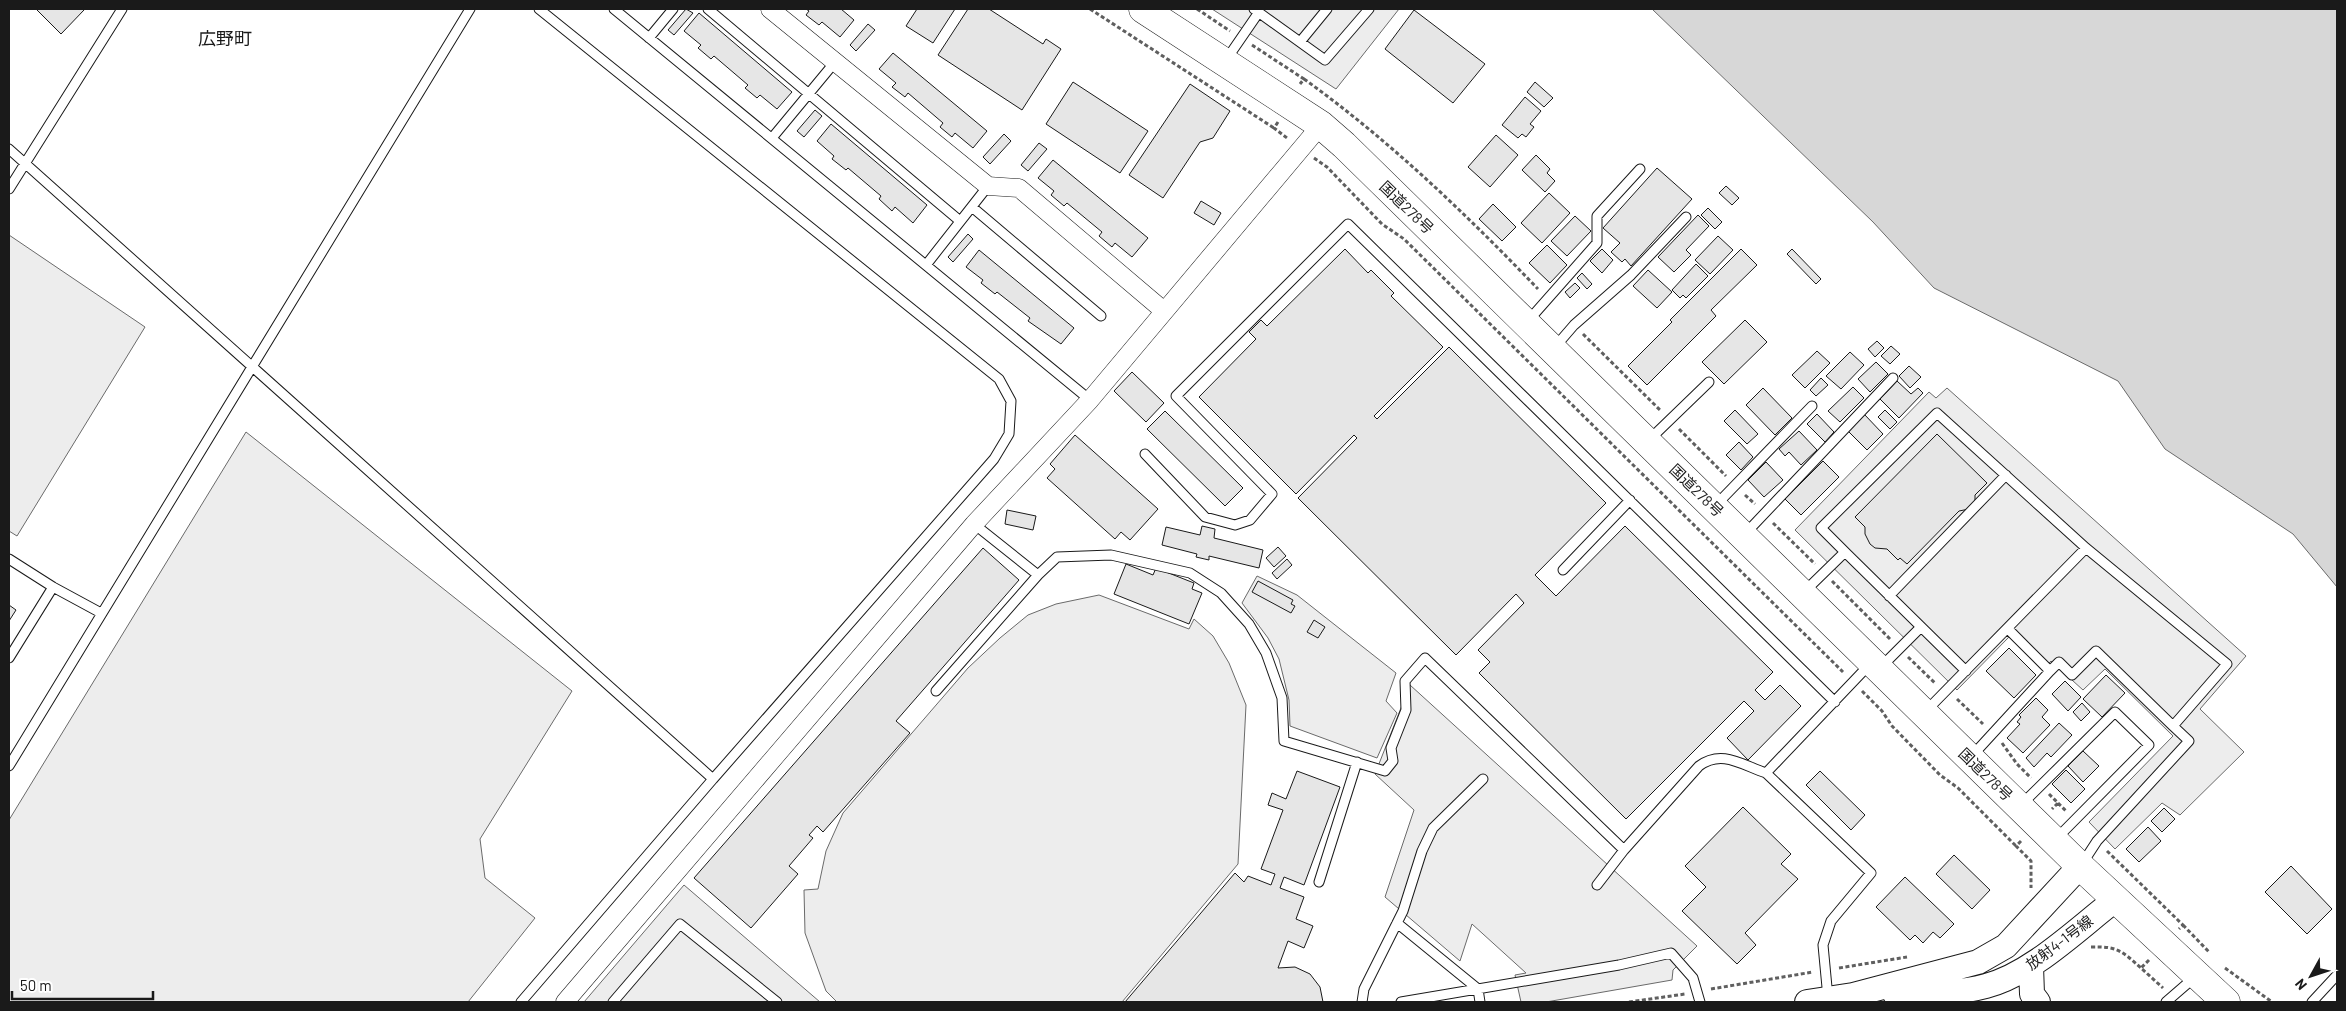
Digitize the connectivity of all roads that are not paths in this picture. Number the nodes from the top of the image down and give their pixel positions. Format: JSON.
{"nodes":[{"id":1,"x":121,"y":9,"type":"edge"},
{"id":2,"x":470,"y":9,"type":"edge"},
{"id":3,"x":540,"y":9,"type":"edge"},
{"id":4,"x":614,"y":9,"type":"edge"},
{"id":5,"x":673,"y":9,"type":"edge"},
{"id":6,"x":708,"y":9,"type":"edge"},
{"id":7,"x":770,"y":9,"type":"edge"},
{"id":8,"x":1327,"y":9,"type":"edge"},
{"id":9,"x":1369,"y":9,"type":"edge"},
{"id":10,"x":1147,"y":10,"type":"edge"},
{"id":11,"x":1262,"y":11,"type":"edge"},
{"id":12,"x":649,"y":38,"type":"junction"},
{"id":13,"x":1300,"y":42,"type":"junction"},
{"id":14,"x":835,"y":62,"type":"junction"},
{"id":15,"x":1225,"y":62,"type":"junction"},
{"id":16,"x":810,"y":93,"type":"junction"},
{"id":17,"x":1321,"y":125,"type":"junction"},
{"id":18,"x":772,"y":138,"type":"junction"},
{"id":19,"x":9,"y":148,"type":"edge"},
{"id":20,"x":24,"y":163,"type":"junction"},
{"id":21,"x":1640,"y":169,"type":"dead end"},
{"id":22,"x":988,"y":186,"type":"junction"},
{"id":23,"x":9,"y":189,"type":"edge"},
{"id":24,"x":972,"y":207,"type":"junction"},
{"id":25,"x":1686,"y":217,"type":"dead end"},
{"id":26,"x":960,"y":221,"type":"junction"},
{"id":27,"x":926,"y":265,"type":"junction"},
{"id":28,"x":1164,"y":311,"type":"junction"},
{"id":29,"x":1101,"y":316,"type":"dead end"},
{"id":30,"x":1526,"y":323,"type":"junction"},
{"id":31,"x":1553,"y":349,"type":"junction"},
{"id":32,"x":254,"y":366,"type":"junction"},
{"id":33,"x":1893,"y":378,"type":"dead end"},
{"id":34,"x":1709,"y":382,"type":"dead end"},
{"id":35,"x":1090,"y":400,"type":"junction"},
{"id":36,"x":1812,"y":406,"type":"dead end"},
{"id":37,"x":1647,"y":442,"type":"junction"},
{"id":38,"x":1145,"y":454,"type":"dead end"},
{"id":39,"x":2006,"y":475,"type":"junction"},
{"id":40,"x":1630,"y":500,"type":"junction"},
{"id":41,"x":1714,"y":507,"type":"junction"},
{"id":42,"x":974,"y":524,"type":"junction"},
{"id":43,"x":1743,"y":536,"type":"junction"},
{"id":44,"x":2086,"y":548,"type":"junction"},
{"id":45,"x":1845,"y":552,"type":"junction"},
{"id":46,"x":9,"y":558,"type":"edge"},
{"id":47,"x":1564,"y":570,"type":"dead end"},
{"id":48,"x":1038,"y":575,"type":"junction"},
{"id":49,"x":53,"y":587,"type":"junction"},
{"id":50,"x":1803,"y":594,"type":"junction"},
{"id":51,"x":1889,"y":596,"type":"junction"},
{"id":52,"x":101,"y":613,"type":"junction"},
{"id":53,"x":1921,"y":627,"type":"junction"},
{"id":54,"x":2008,"y":629,"type":"junction"},
{"id":55,"x":9,"y":658,"type":"edge"},
{"id":56,"x":1875,"y":665,"type":"junction"},
{"id":57,"x":1966,"y":671,"type":"junction"},
{"id":58,"x":2050,"y":671,"type":"junction"},
{"id":59,"x":936,"y":691,"type":"dead end"},
{"id":60,"x":1835,"y":702,"type":"junction"},
{"id":61,"x":1924,"y":713,"type":"junction"},
{"id":62,"x":2173,"y":726,"type":"junction"},
{"id":63,"x":1970,"y":758,"type":"junction"},
{"id":64,"x":10,"y":760,"type":"edge"},
{"id":65,"x":1357,"y":762,"type":"junction"},
{"id":66,"x":1766,"y":773,"type":"junction"},
{"id":67,"x":713,"y":779,"type":"junction"},
{"id":68,"x":1482,"y":779,"type":"dead end"},
{"id":69,"x":2037,"y":824,"type":"junction"},
{"id":70,"x":1624,"y":850,"type":"junction"},
{"id":71,"x":2080,"y":866,"type":"junction"},
{"id":72,"x":1320,"y":882,"type":"dead end"},
{"id":73,"x":1597,"y":885,"type":"dead end"},
{"id":74,"x":2115,"y":900,"type":"junction"},
{"id":75,"x":1397,"y":923,"type":"junction"},
{"id":76,"x":2031,"y":966,"type":"junction"},
{"id":77,"x":2211,"y":966,"type":"junction"},
{"id":78,"x":2337,"y":975,"type":"edge"},
{"id":79,"x":1478,"y":989,"type":"junction"},
{"id":80,"x":1994,"y":994,"type":"edge"},
{"id":81,"x":1853,"y":995,"type":"junction"},
{"id":82,"x":2169,"y":1000,"type":"edge"},
{"id":83,"x":1817,"y":1001,"type":"edge"},
{"id":84,"x":521,"y":1002,"type":"edge"},
{"id":85,"x":565,"y":1002,"type":"edge"},
{"id":86,"x":613,"y":1002,"type":"edge"},
{"id":87,"x":777,"y":1002,"type":"edge"},
{"id":88,"x":1362,"y":1002,"type":"edge"},
{"id":89,"x":1401,"y":1002,"type":"edge"},
{"id":90,"x":1480,"y":1002,"type":"edge"},
{"id":91,"x":1700,"y":1002,"type":"edge"},
{"id":92,"x":2038,"y":1002,"type":"edge"},
{"id":93,"x":2226,"y":1002,"type":"edge"},
{"id":94,"x":2312,"y":1002,"type":"edge"}],
"edges":[{"from":1,"to":20,"type":"lane"},
{"from":2,"to":32,"type":"lane"},
{"from":3,"to":67,"type":"lane"},
{"from":4,"to":12,"type":"lane"},
{"from":5,"to":12,"type":"lane"},
{"from":6,"to":16,"type":"lane"},
{"from":7,"to":14,"type":"street"},
{"from":8,"to":13,"type":"lane"},
{"from":9,"to":13,"type":"lane"},
{"from":10,"to":15,"type":"highway","name":"国道278号"},
{"from":11,"to":13,"type":"lane"},
{"from":11,"to":15,"type":"lane"},
{"from":12,"to":18,"type":"lane"},
{"from":14,"to":16,"type":"lane"},
{"from":14,"to":22,"type":"street"},
{"from":15,"to":17,"type":"highway","name":"国道278号"},
{"from":16,"to":18,"type":"lane"},
{"from":16,"to":26,"type":"lane"},
{"from":17,"to":28,"type":"street"},
{"from":17,"to":30,"type":"highway","name":"国道278号"},
{"from":18,"to":27,"type":"lane"},
{"from":19,"to":20,"type":"lane"},
{"from":20,"to":23,"type":"lane"},
{"from":20,"to":32,"type":"lane"},
{"from":21,"to":30,"type":"lane"},
{"from":22,"to":24,"type":"lane"},
{"from":22,"to":28,"type":"street"},
{"from":24,"to":26,"type":"lane"},
{"from":24,"to":29,"type":"lane"},
{"from":25,"to":31,"type":"lane"},
{"from":26,"to":27,"type":"lane"},
{"from":27,"to":35,"type":"lane"},
{"from":28,"to":35,"type":"street"},
{"from":30,"to":31,"type":"highway","name":"国道278号"},
{"from":31,"to":37,"type":"highway","name":"国道278号"},
{"from":32,"to":52,"type":"lane"},
{"from":32,"to":67,"type":"lane"},
{"from":33,"to":43,"type":"lane"},
{"from":34,"to":37,"type":"lane"},
{"from":35,"to":42,"type":"street"},
{"from":36,"to":41,"type":"lane"},
{"from":37,"to":41,"type":"highway","name":"国道278号"},
{"from":38,"to":40,"type":"lane"},
{"from":39,"to":44,"type":"lane"},
{"from":39,"to":45,"type":"lane"},
{"from":39,"to":51,"type":"lane"},
{"from":40,"to":47,"type":"lane"},
{"from":40,"to":60,"type":"lane"},
{"from":41,"to":43,"type":"highway","name":"国道278号"},
{"from":42,"to":48,"type":"lane"},
{"from":42,"to":85,"type":"street"},
{"from":43,"to":50,"type":"highway","name":"国道278号"},
{"from":44,"to":54,"type":"lane"},
{"from":44,"to":62,"type":"lane"},
{"from":45,"to":50,"type":"lane"},
{"from":45,"to":51,"type":"lane"},
{"from":46,"to":49,"type":"lane"},
{"from":48,"to":59,"type":"lane"},
{"from":48,"to":65,"type":"lane"},
{"from":49,"to":52,"type":"lane"},
{"from":49,"to":55,"type":"lane"},
{"from":50,"to":56,"type":"highway","name":"国道278号"},
{"from":51,"to":53,"type":"lane"},
{"from":52,"to":64,"type":"lane"},
{"from":53,"to":56,"type":"lane"},
{"from":53,"to":57,"type":"lane"},
{"from":54,"to":57,"type":"lane"},
{"from":54,"to":58,"type":"lane"},
{"from":56,"to":60,"type":"lane"},
{"from":56,"to":61,"type":"highway","name":"国道278号"},
{"from":57,"to":61,"type":"lane"},
{"from":58,"to":62,"type":"lane"},
{"from":58,"to":63,"type":"lane"},
{"from":60,"to":66,"type":"lane"},
{"from":61,"to":63,"type":"highway","name":"国道278号"},
{"from":62,"to":71,"type":"lane"},
{"from":63,"to":69,"type":"highway","name":"国道278号"},
{"from":65,"to":70,"type":"lane"},
{"from":65,"to":72,"type":"lane"},
{"from":66,"to":70,"type":"lane"},
{"from":66,"to":83,"type":"lane"},
{"from":67,"to":84,"type":"lane"},
{"from":68,"to":75,"type":"lane"},
{"from":69,"to":69,"type":"lane"},
{"from":69,"to":71,"type":"highway","name":"国道278号"},
{"from":70,"to":73,"type":"lane"},
{"from":71,"to":74,"type":"highway","name":"国道278号"},
{"from":71,"to":81,"type":"street","name":"放射4-1号線"},
{"from":74,"to":76,"type":"street","name":"放射4-1号線"},
{"from":74,"to":77,"type":"highway","name":"国道278号"},
{"from":75,"to":79,"type":"lane"},
{"from":75,"to":88,"type":"lane"},
{"from":76,"to":80,"type":"street","name":"放射4-1号線"},
{"from":76,"to":92,"type":"street"},
{"from":77,"to":82,"type":"lane"},
{"from":77,"to":93,"type":"highway","name":"国道278号"},
{"from":78,"to":94,"type":"lane"},
{"from":79,"to":89,"type":"lane"},
{"from":79,"to":90,"type":"lane"},
{"from":79,"to":91,"type":"lane"},
{"from":80,"to":81,"type":"street","name":"放射4-1号線"},
{"from":81,"to":83,"type":"street","name":"放射4-1号線"},
{"from":86,"to":87,"type":"lane"}]}
